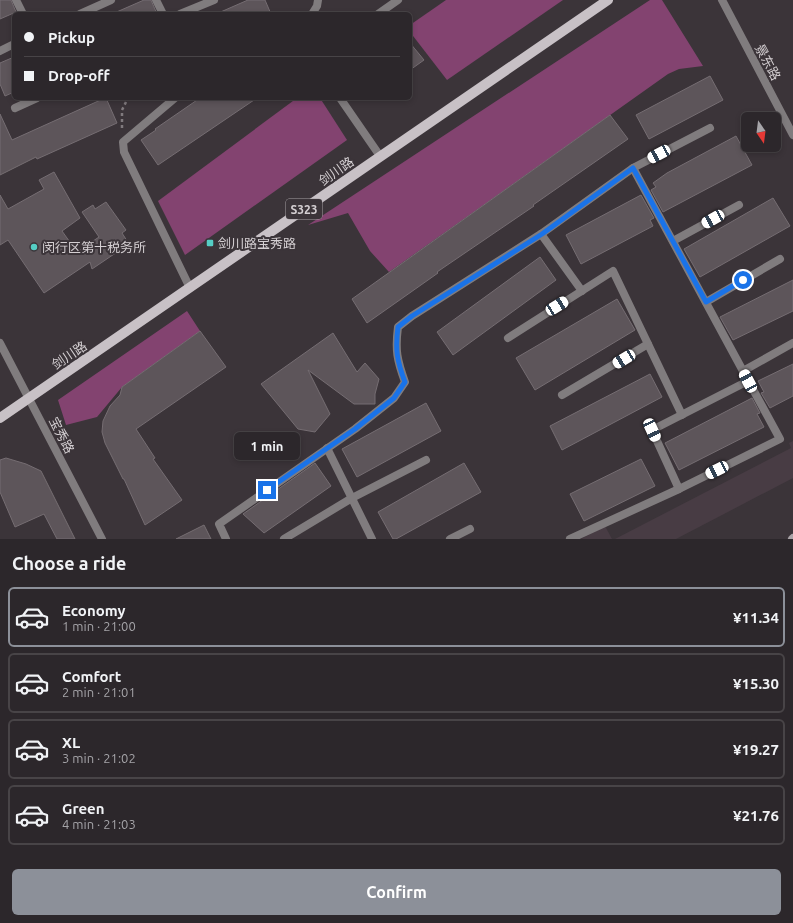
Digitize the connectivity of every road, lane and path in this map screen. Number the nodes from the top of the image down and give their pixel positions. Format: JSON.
{"nodes":[{"id":1,"x":16,"y":0,"type":"edge"},
{"id":2,"x":111,"y":0,"type":"edge"},
{"id":3,"x":156,"y":0,"type":"edge"},
{"id":4,"x":214,"y":0,"type":"edge"},
{"id":5,"x":318,"y":0,"type":"edge"},
{"id":6,"x":398,"y":0,"type":"edge"},
{"id":7,"x":608,"y":0,"type":"edge"},
{"id":8,"x":722,"y":0,"type":"edge"},
{"id":9,"x":22,"y":12,"type":"edge"},
{"id":10,"x":84,"y":12,"type":"edge"},
{"id":11,"x":162,"y":12,"type":"edge"},
{"id":12,"x":185,"y":12,"type":"edge"},
{"id":13,"x":313,"y":12,"type":"edge"},
{"id":14,"x":381,"y":12,"type":"edge"},
{"id":15,"x":12,"y":45,"type":"edge"},
{"id":16,"x":0,"y":51,"type":"edge"},
{"id":17,"x":32,"y":100,"type":"edge"},
{"id":18,"x":173,"y":100,"type":"edge"},
{"id":19,"x":341,"y":100,"type":"edge"},
{"id":20,"x":126,"y":102,"type":"dead end"},
{"id":21,"x":15,"y":108,"type":"dead end"},
{"id":22,"x":710,"y":128,"type":"dead end"},
{"id":23,"x":793,"y":135,"type":"edge"},
{"id":24,"x":123,"y":142,"type":"junction"},
{"id":25,"x":380,"y":156,"type":"junction"},
{"id":26,"x":633,"y":168,"type":"junction"},
{"id":27,"x":740,"y":204,"type":"dead end"},
{"id":28,"x":542,"y":234,"type":"junction"},
{"id":29,"x":673,"y":241,"type":"junction"},
{"id":30,"x":780,"y":259,"type":"dead end"},
{"id":31,"x":190,"y":288,"type":"junction"},
{"id":32,"x":582,"y":291,"type":"junction"},
{"id":33,"x":706,"y":302,"type":"junction"},
{"id":34,"x":508,"y":338,"type":"dead end"},
{"id":35,"x":0,"y":343,"type":"edge"},
{"id":36,"x":793,"y":343,"type":"edge"},
{"id":37,"x":648,"y":344,"type":"junction"},
{"id":38,"x":743,"y":371,"type":"junction"},
{"id":39,"x":748,"y":381,"type":"junction"},
{"id":40,"x":562,"y":395,"type":"dead end"},
{"id":41,"x":29,"y":399,"type":"junction"},
{"id":42,"x":682,"y":415,"type":"junction"},
{"id":43,"x":0,"y":418,"type":"edge"},
{"id":44,"x":326,"y":448,"type":"junction"},
{"id":45,"x":426,"y":460,"type":"dead end"},
{"id":46,"x":679,"y":489,"type":"junction"},
{"id":47,"x":352,"y":498,"type":"junction"},
{"id":48,"x":470,"y":529,"type":"dead end"},
{"id":49,"x":102,"y":539,"type":"edge"},
{"id":50,"x":226,"y":539,"type":"edge"},
{"id":51,"x":284,"y":539,"type":"edge"},
{"id":52,"x":372,"y":539,"type":"edge"},
{"id":53,"x":450,"y":539,"type":"edge"},
{"id":54,"x":570,"y":539,"type":"edge"}],
"edges":[{"from":1,"to":9,"type":"street"},
{"from":2,"to":10,"type":"street"},
{"from":3,"to":11,"type":"street"},
{"from":4,"to":12,"type":"street"},
{"from":5,"to":13,"type":"street"},
{"from":6,"to":14,"type":"street"},
{"from":7,"to":25,"type":"main road","name":"剑川路","number":"S323"},
{"from":8,"to":23,"type":"street","name":"景东路"},
{"from":15,"to":16,"type":"street"},
{"from":17,"to":21,"type":"street"},
{"from":18,"to":24,"type":"street"},
{"from":19,"to":25,"type":"street"},
{"from":20,"to":24,"type":"path"},
{"from":22,"to":26,"type":"street"},
{"from":24,"to":31,"type":"street"},
{"from":25,"to":31,"type":"main road","name":"剑川路","number":"S323"},
{"from":26,"to":28,"type":"street"},
{"from":26,"to":29,"type":"street"},
{"from":27,"to":29,"type":"street"},
{"from":28,"to":32,"type":"street"},
{"from":28,"to":44,"type":"street"},
{"from":29,"to":33,"type":"street"},
{"from":30,"to":33,"type":"street"},
{"from":31,"to":41,"type":"main road","name":"剑川路","number":"S323"},
{"from":32,"to":34,"type":"street"},
{"from":32,"to":37,"type":"street"},
{"from":33,"to":38,"type":"street"},
{"from":35,"to":41,"type":"street","name":"宝秀路"},
{"from":36,"to":38,"type":"street"},
{"from":37,"to":40,"type":"street"},
{"from":37,"to":42,"type":"street"},
{"from":38,"to":39,"type":"street"},
{"from":39,"to":42,"type":"street"},
{"from":39,"to":46,"type":"street"},
{"from":41,"to":43,"type":"main road","name":"剑川路","number":"S323"},
{"from":41,"to":49,"type":"street","name":"宝秀路"},
{"from":42,"to":46,"type":"street"},
{"from":44,"to":47,"type":"street"},
{"from":44,"to":50,"type":"street"},
{"from":45,"to":47,"type":"street"},
{"from":46,"to":54,"type":"street"},
{"from":47,"to":51,"type":"street"},
{"from":47,"to":52,"type":"street"},
{"from":48,"to":53,"type":"street"}]}
